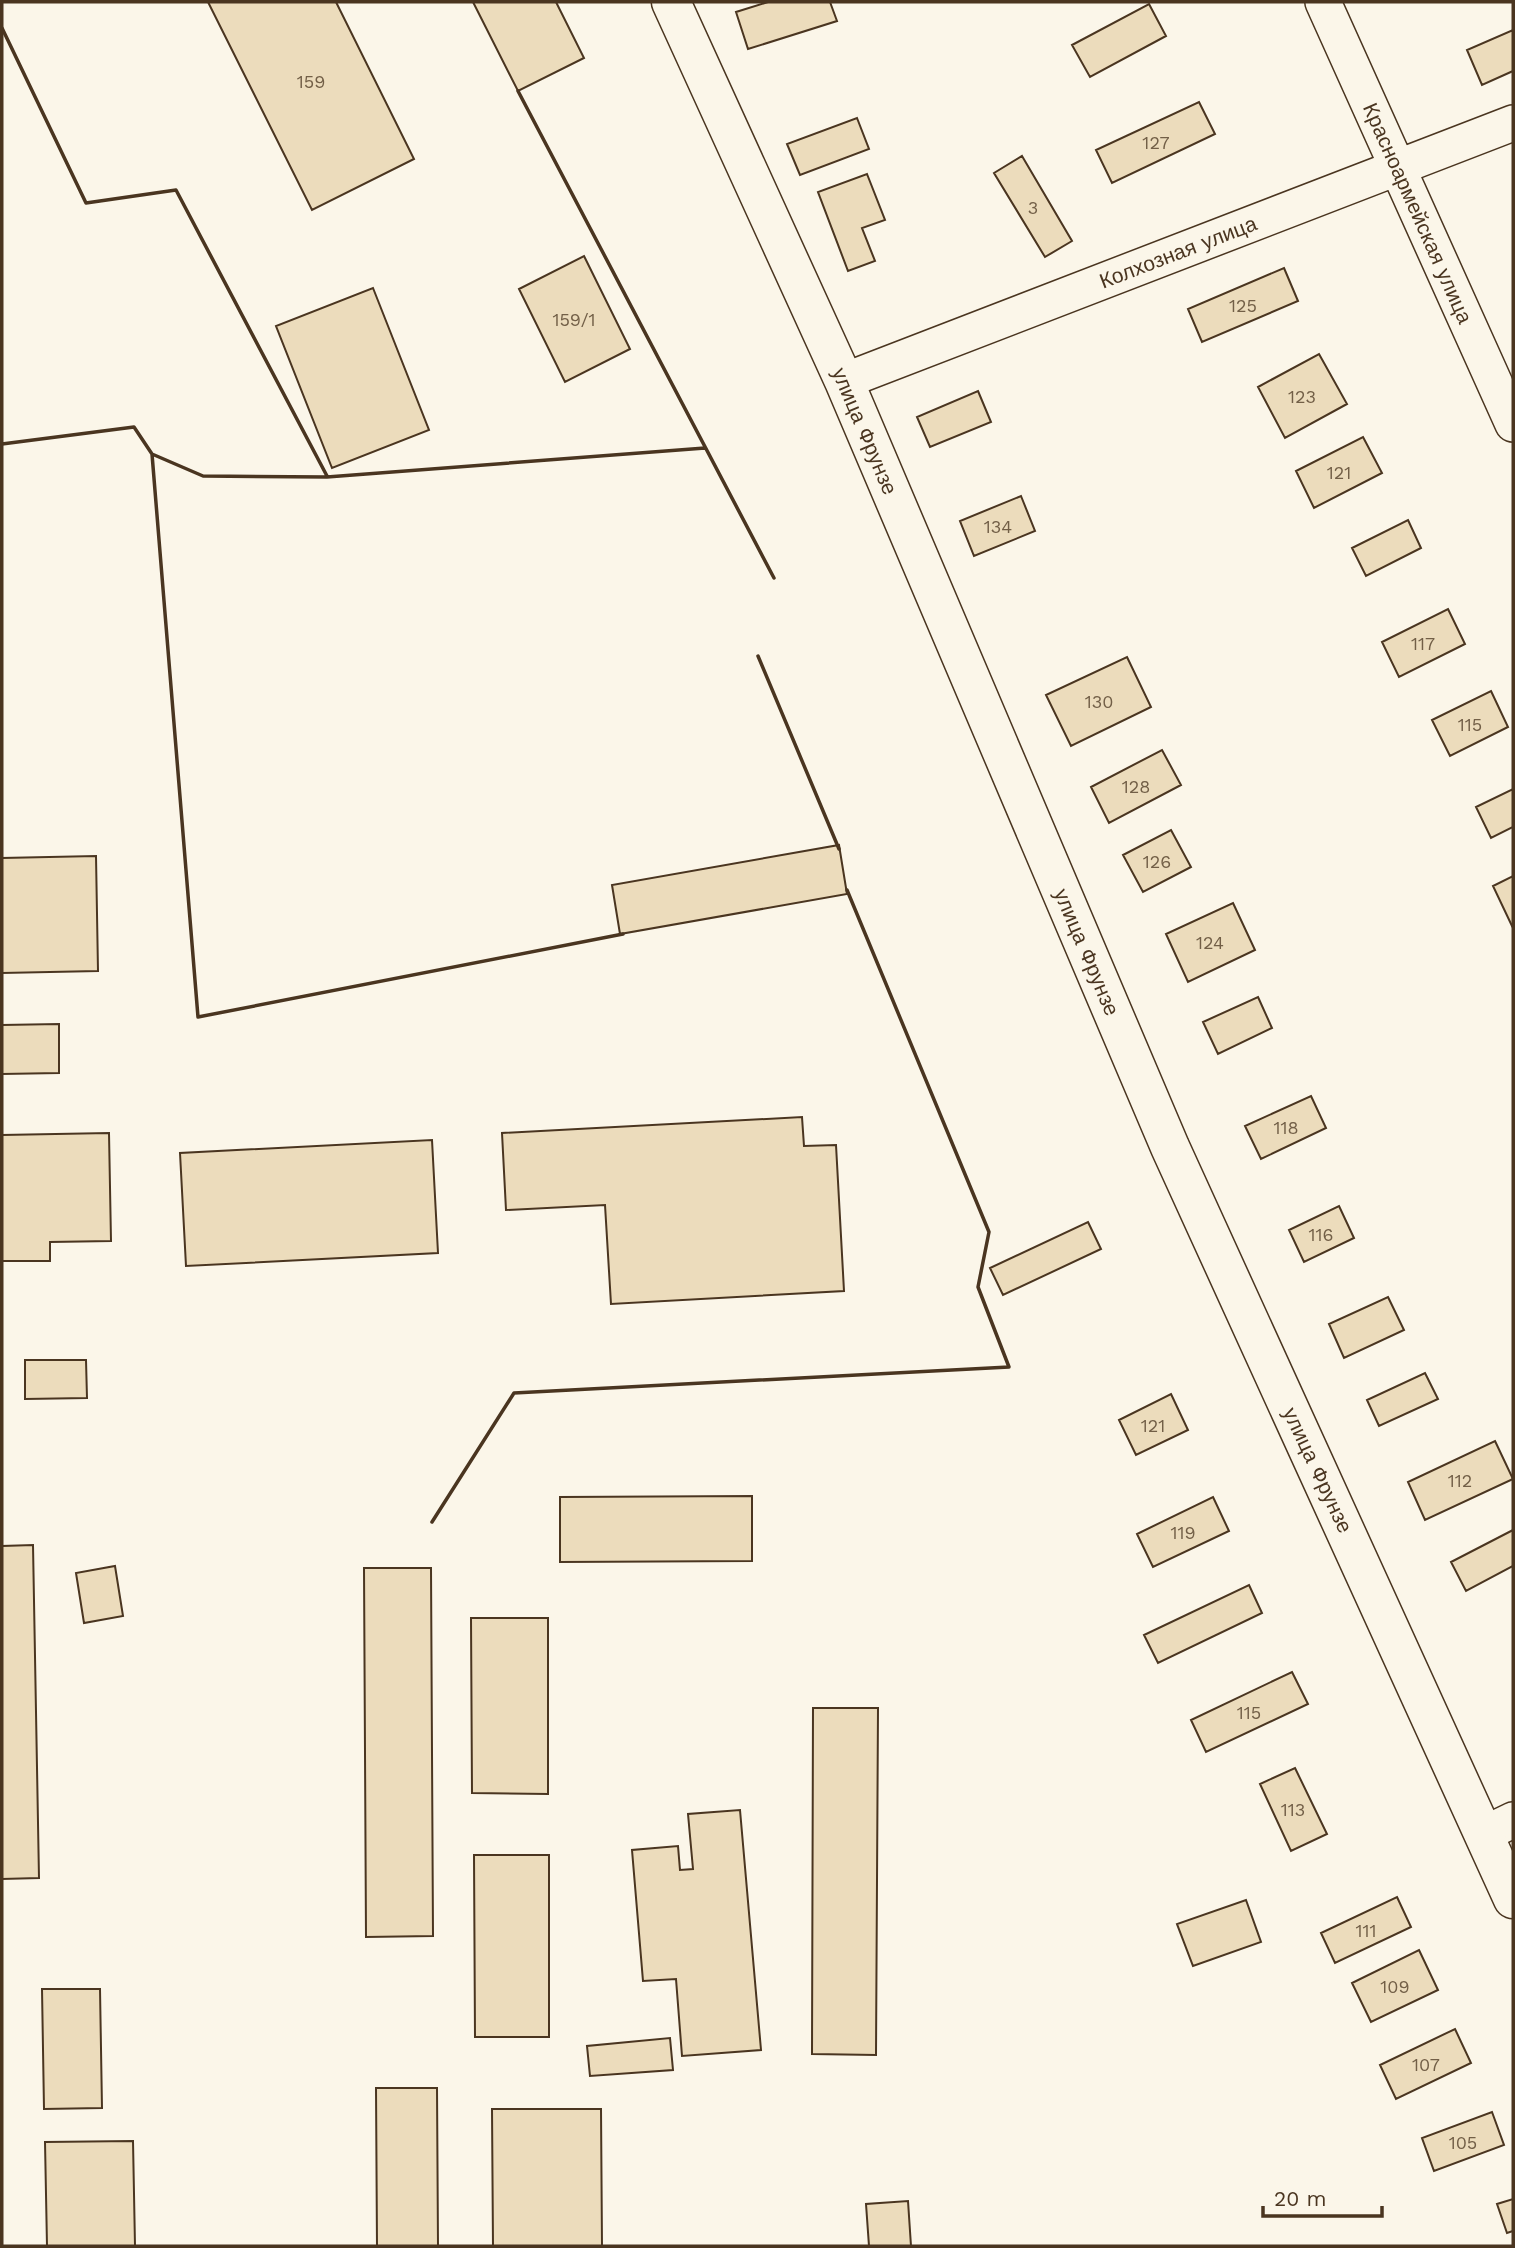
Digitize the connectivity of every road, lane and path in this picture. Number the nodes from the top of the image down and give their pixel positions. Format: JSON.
{"nodes":[{"id":1,"x":671,"y":2,"type":"edge"},
{"id":2,"x":1323,"y":2,"type":"edge"},
{"id":3,"x":1513,"y":123,"type":"edge"},
{"id":4,"x":1396,"y":168,"type":"junction"},
{"id":5,"x":844,"y":381,"type":"junction"},
{"id":6,"x":1513,"y":424,"type":"edge"},
{"id":7,"x":1498,"y":1827,"type":"edge"},
{"id":8,"x":1513,"y":1899,"type":"edge"}],
"edges":[{"from":1,"to":5,"type":"street","name":"улица Фрунзе"},
{"from":2,"to":4,"type":"street","name":"Красноармейская улица"},
{"from":3,"to":4,"type":"street","name":"Колхозная улица"},
{"from":4,"to":5,"type":"street","name":"Колхозная улица"},
{"from":4,"to":6,"type":"street","name":"Красноармейская улица"},
{"from":5,"to":7,"type":"street","name":"улица Фрунзе"},
{"from":7,"to":8,"type":"street","name":"улица Фрунзе"}]}
